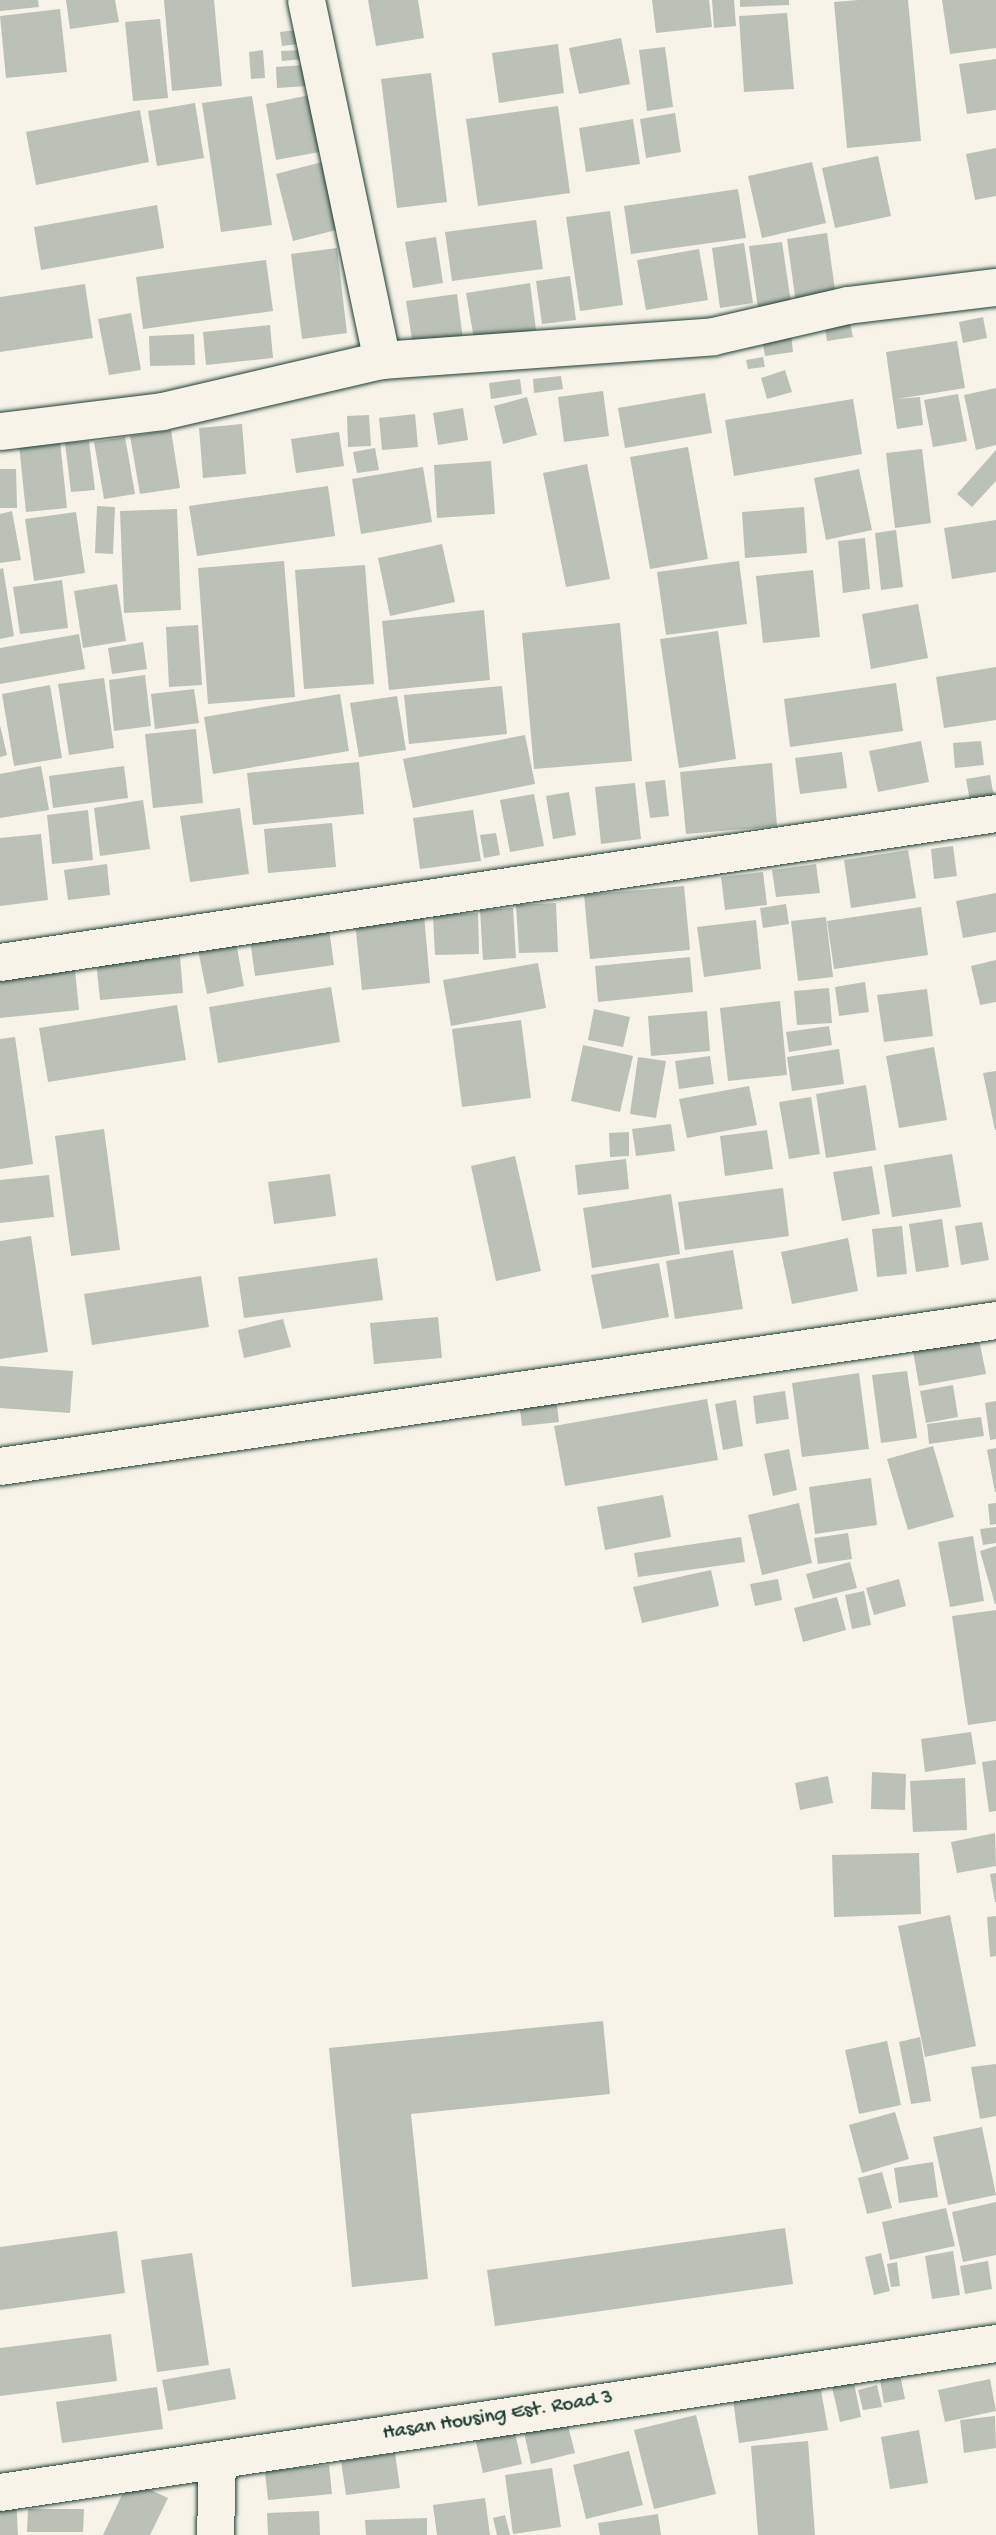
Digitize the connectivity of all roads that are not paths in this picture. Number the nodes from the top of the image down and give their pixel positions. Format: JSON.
{"nodes":[{"id":1,"x":306,"y":0,"type":"edge"},
{"id":2,"x":996,"y":287,"type":"edge"},
{"id":3,"x":382,"y":360,"type":"junction"},
{"id":4,"x":0,"y":431,"type":"edge"},
{"id":5,"x":996,"y":813,"type":"edge"},
{"id":6,"x":0,"y":962,"type":"edge"},
{"id":7,"x":996,"y":1320,"type":"edge"},
{"id":8,"x":0,"y":1466,"type":"edge"},
{"id":9,"x":996,"y":2343,"type":"edge"},
{"id":10,"x":217,"y":2460,"type":"junction"},
{"id":11,"x":0,"y":2492,"type":"edge"},
{"id":12,"x":215,"y":2535,"type":"edge"}],
"edges":[{"from":1,"to":3,"type":"street"},
{"from":2,"to":3,"type":"street"},
{"from":3,"to":4,"type":"street"},
{"from":5,"to":6,"type":"street"},
{"from":7,"to":8,"type":"street"},
{"from":9,"to":10,"type":"street","name":"Hasan Housing Est. Road 3"},
{"from":10,"to":11,"type":"street","name":"Hasan Housing Est. Road 3"},
{"from":10,"to":12,"type":"street"}]}
